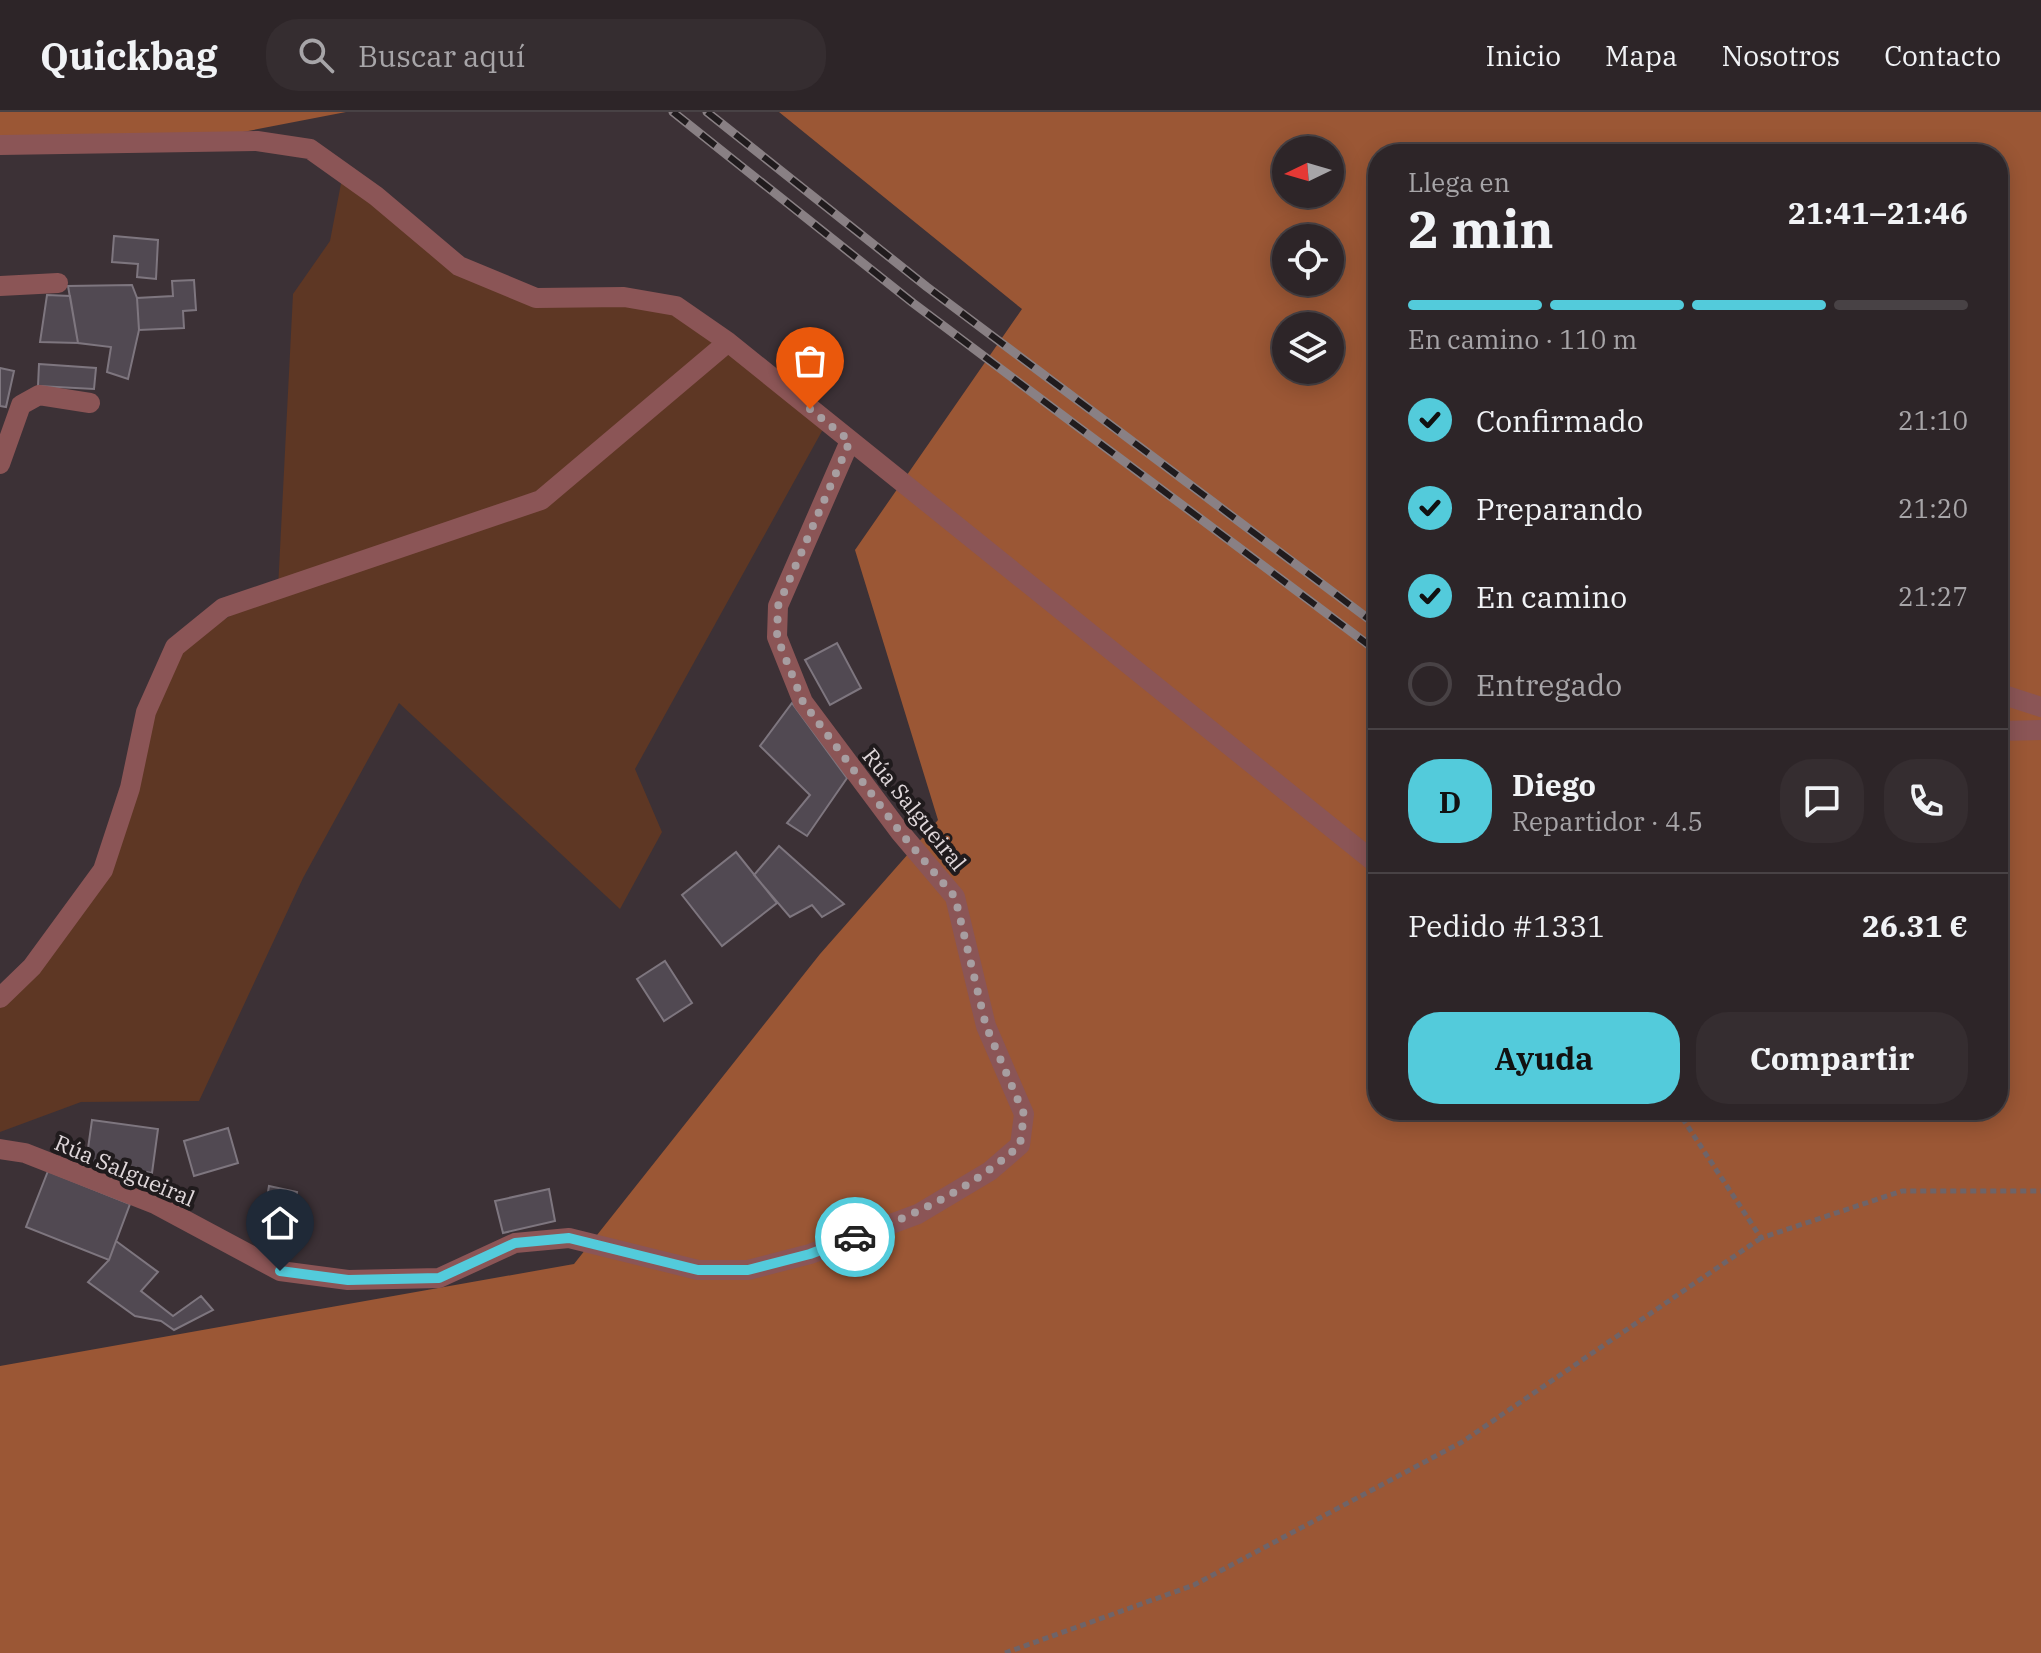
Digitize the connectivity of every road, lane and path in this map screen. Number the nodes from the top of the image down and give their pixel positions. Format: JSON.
{"nodes":[{"id":1,"x":0,"y":145,"type":"edge"},
{"id":2,"x":58,"y":283,"type":"dead end"},
{"id":3,"x":0,"y":286,"type":"edge"},
{"id":4,"x":728,"y":342,"type":"junction"},
{"id":5,"x":90,"y":403,"type":"dead end"},
{"id":6,"x":850,"y":441,"type":"junction"},
{"id":7,"x":0,"y":464,"type":"edge"},
{"id":8,"x":2008,"y":696,"type":"edge"},
{"id":9,"x":2041,"y":707,"type":"edge"},
{"id":10,"x":2041,"y":730,"type":"edge"},
{"id":11,"x":2008,"y":731,"type":"edge"},
{"id":12,"x":1368,"y":857,"type":"edge"},
{"id":13,"x":0,"y":998,"type":"edge"},
{"id":14,"x":1684,"y":1120,"type":"edge"},
{"id":15,"x":0,"y":1149,"type":"edge"},
{"id":16,"x":2041,"y":1191,"type":"edge"},
{"id":17,"x":1761,"y":1238,"type":"junction"},
{"id":18,"x":1005,"y":1653,"type":"edge"}],
"edges":[{"from":1,"to":4,"type":"street"},
{"from":2,"to":3,"type":"street"},
{"from":4,"to":6,"type":"street"},
{"from":4,"to":13,"type":"street"},
{"from":5,"to":7,"type":"street"},
{"from":6,"to":12,"type":"street"},
{"from":6,"to":15,"type":"street","name":"Rúa Salgueiral"},
{"from":8,"to":9,"type":"street"},
{"from":10,"to":11,"type":"street"},
{"from":14,"to":17,"type":"path"},
{"from":16,"to":17,"type":"path"},
{"from":17,"to":18,"type":"path"}]}
